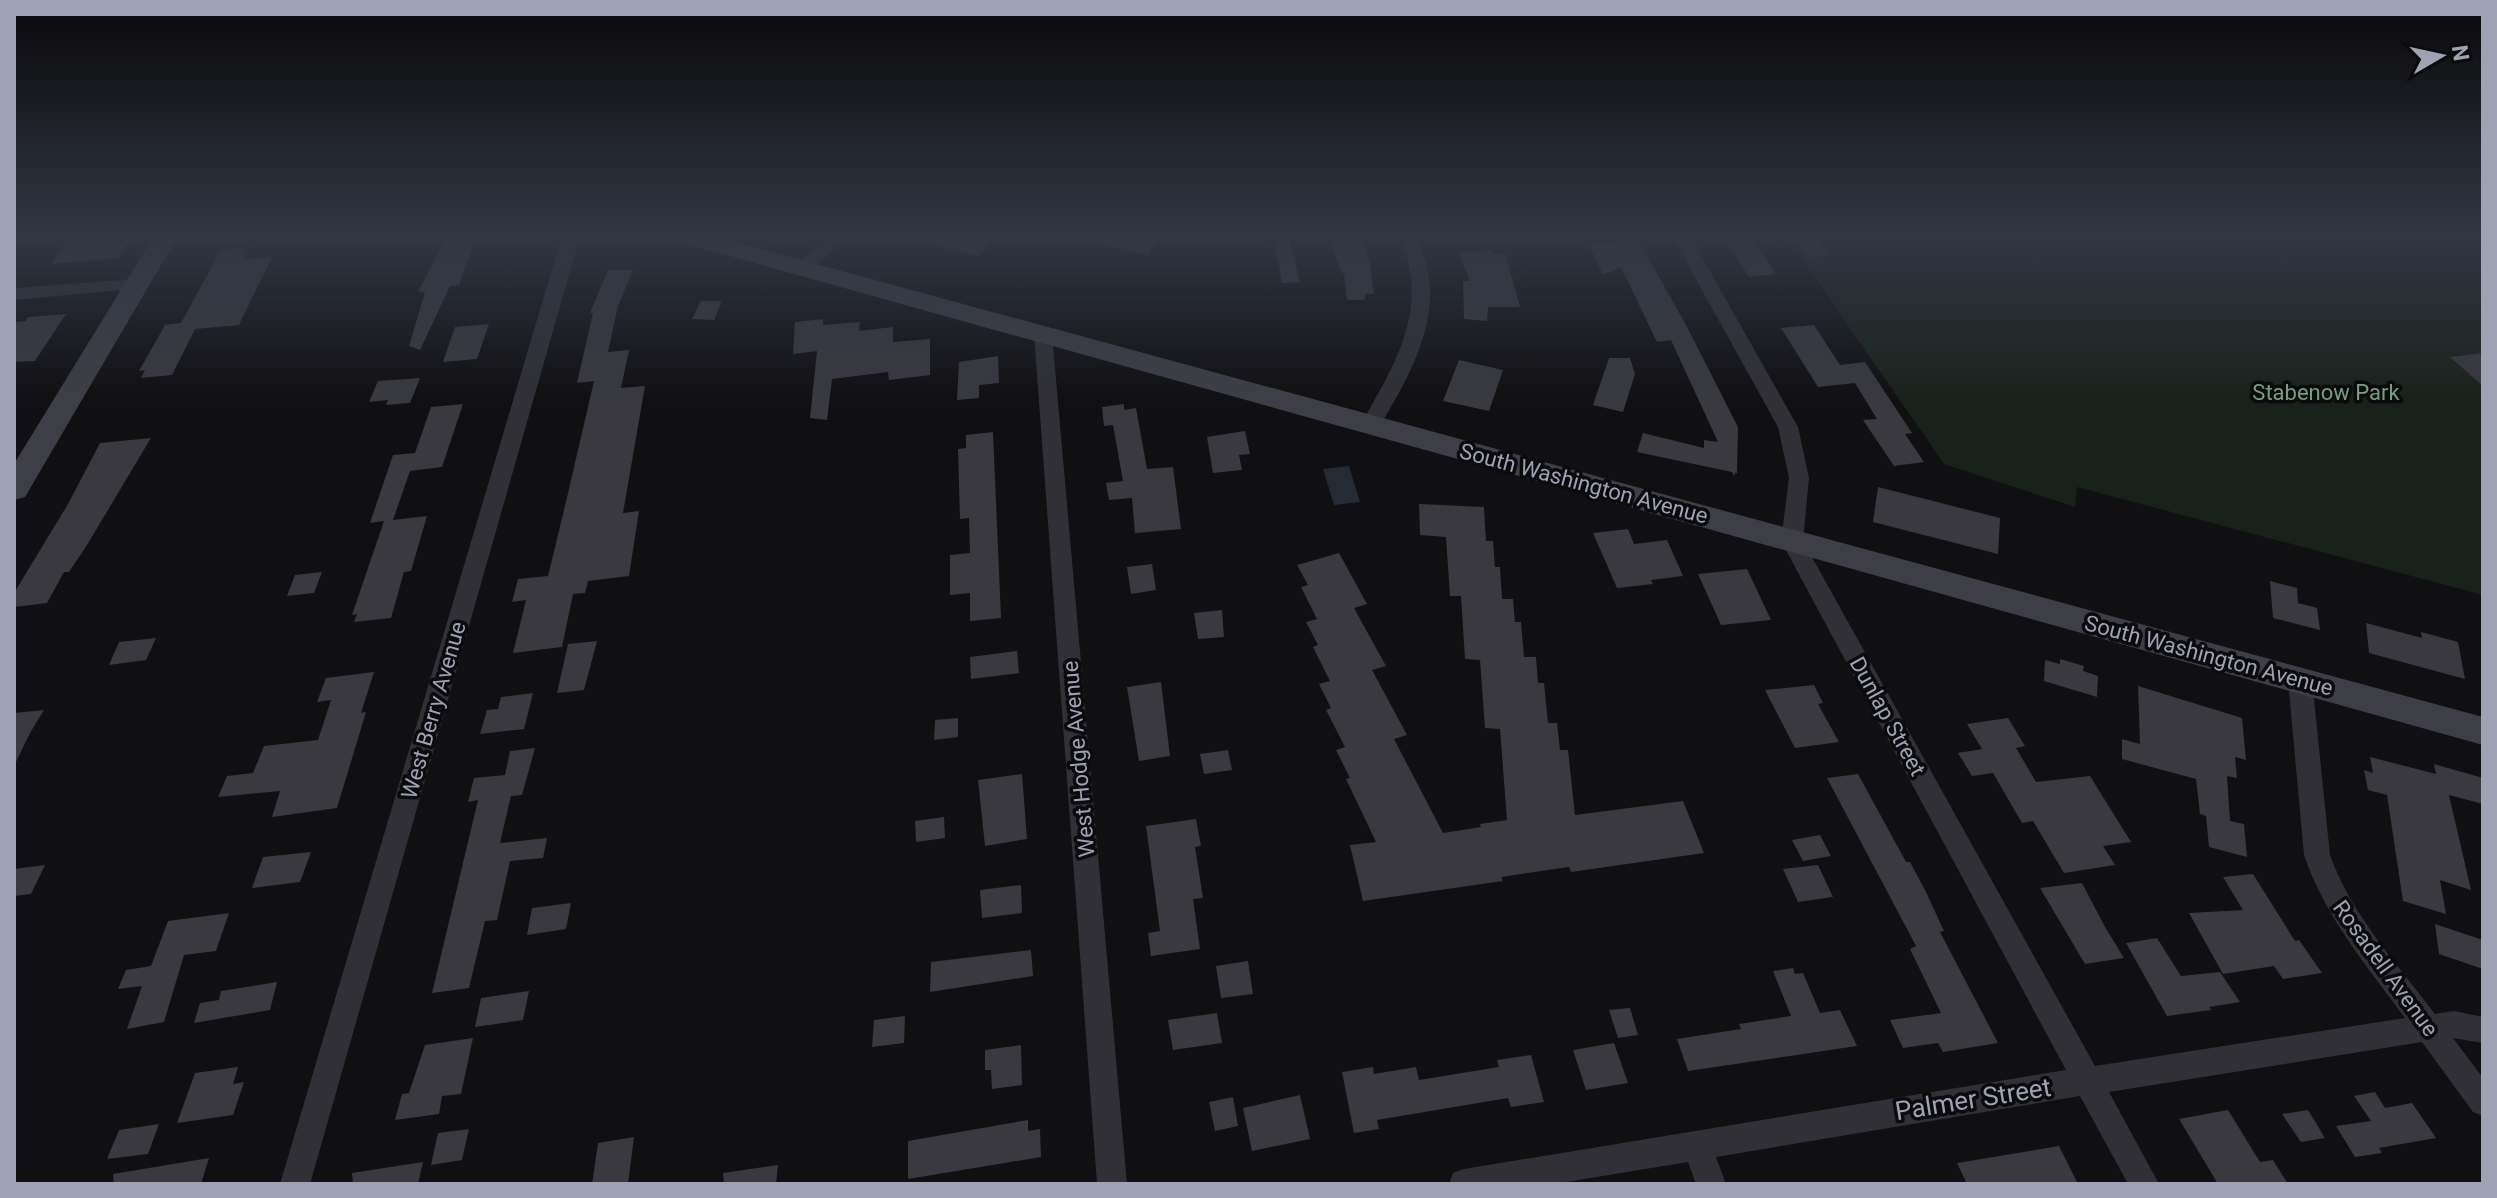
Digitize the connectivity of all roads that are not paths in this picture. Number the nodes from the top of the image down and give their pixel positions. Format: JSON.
{"nodes":[{"id":1,"x":40,"y":292,"type":"edge"},
{"id":2,"x":132,"y":292,"type":"edge"},
{"id":3,"x":555,"y":292,"type":"edge"},
{"id":4,"x":890,"y":292,"type":"edge"},
{"id":5,"x":1419,"y":292,"type":"edge"},
{"id":6,"x":1712,"y":292,"type":"edge"},
{"id":7,"x":14,"y":294,"type":"edge"},
{"id":8,"x":1043,"y":334,"type":"junction"},
{"id":9,"x":1371,"y":424,"type":"junction"},
{"id":10,"x":18,"y":476,"type":"edge"},
{"id":11,"x":1792,"y":541,"type":"junction"},
{"id":12,"x":2300,"y":680,"type":"junction"},
{"id":13,"x":2483,"y":731,"type":"edge"},
{"id":14,"x":2429,"y":1028,"type":"junction"},
{"id":15,"x":2483,"y":1030,"type":"edge"},
{"id":16,"x":2087,"y":1081,"type":"junction"},
{"id":17,"x":2483,"y":1102,"type":"edge"},
{"id":18,"x":1697,"y":1145,"type":"junction"},
{"id":19,"x":295,"y":1184,"type":"edge"},
{"id":20,"x":1112,"y":1184,"type":"edge"},
{"id":21,"x":1464,"y":1184,"type":"edge"},
{"id":22,"x":1711,"y":1184,"type":"edge"},
{"id":23,"x":2144,"y":1184,"type":"edge"}],
"edges":[{"from":1,"to":7,"type":"street"},
{"from":2,"to":10,"type":"street"},
{"from":3,"to":19,"type":"street","name":"West Berry Avenue"},
{"from":4,"to":8,"type":"street","name":"South Washington Avenue"},
{"from":5,"to":9,"type":"street"},
{"from":6,"to":11,"type":"street"},
{"from":8,"to":9,"type":"street","name":"South Washington Avenue"},
{"from":8,"to":20,"type":"street","name":"West Hodge Avenue"},
{"from":9,"to":11,"type":"street","name":"South Washington Avenue"},
{"from":11,"to":12,"type":"street","name":"South Washington Avenue"},
{"from":11,"to":16,"type":"street","name":"Dunlap Street"},
{"from":12,"to":13,"type":"street","name":"South Washington Avenue"},
{"from":12,"to":14,"type":"street","name":"Rosadell Avenue"},
{"from":14,"to":15,"type":"street","name":"Palmer Street"},
{"from":14,"to":16,"type":"street","name":"Palmer Street"},
{"from":14,"to":17,"type":"street","name":"Rosadell Avenue"},
{"from":16,"to":18,"type":"street","name":"Palmer Street"},
{"from":16,"to":23,"type":"street","name":"Dunlap Street"},
{"from":18,"to":21,"type":"street","name":"Palmer Street"},
{"from":18,"to":22,"type":"street"}]}
